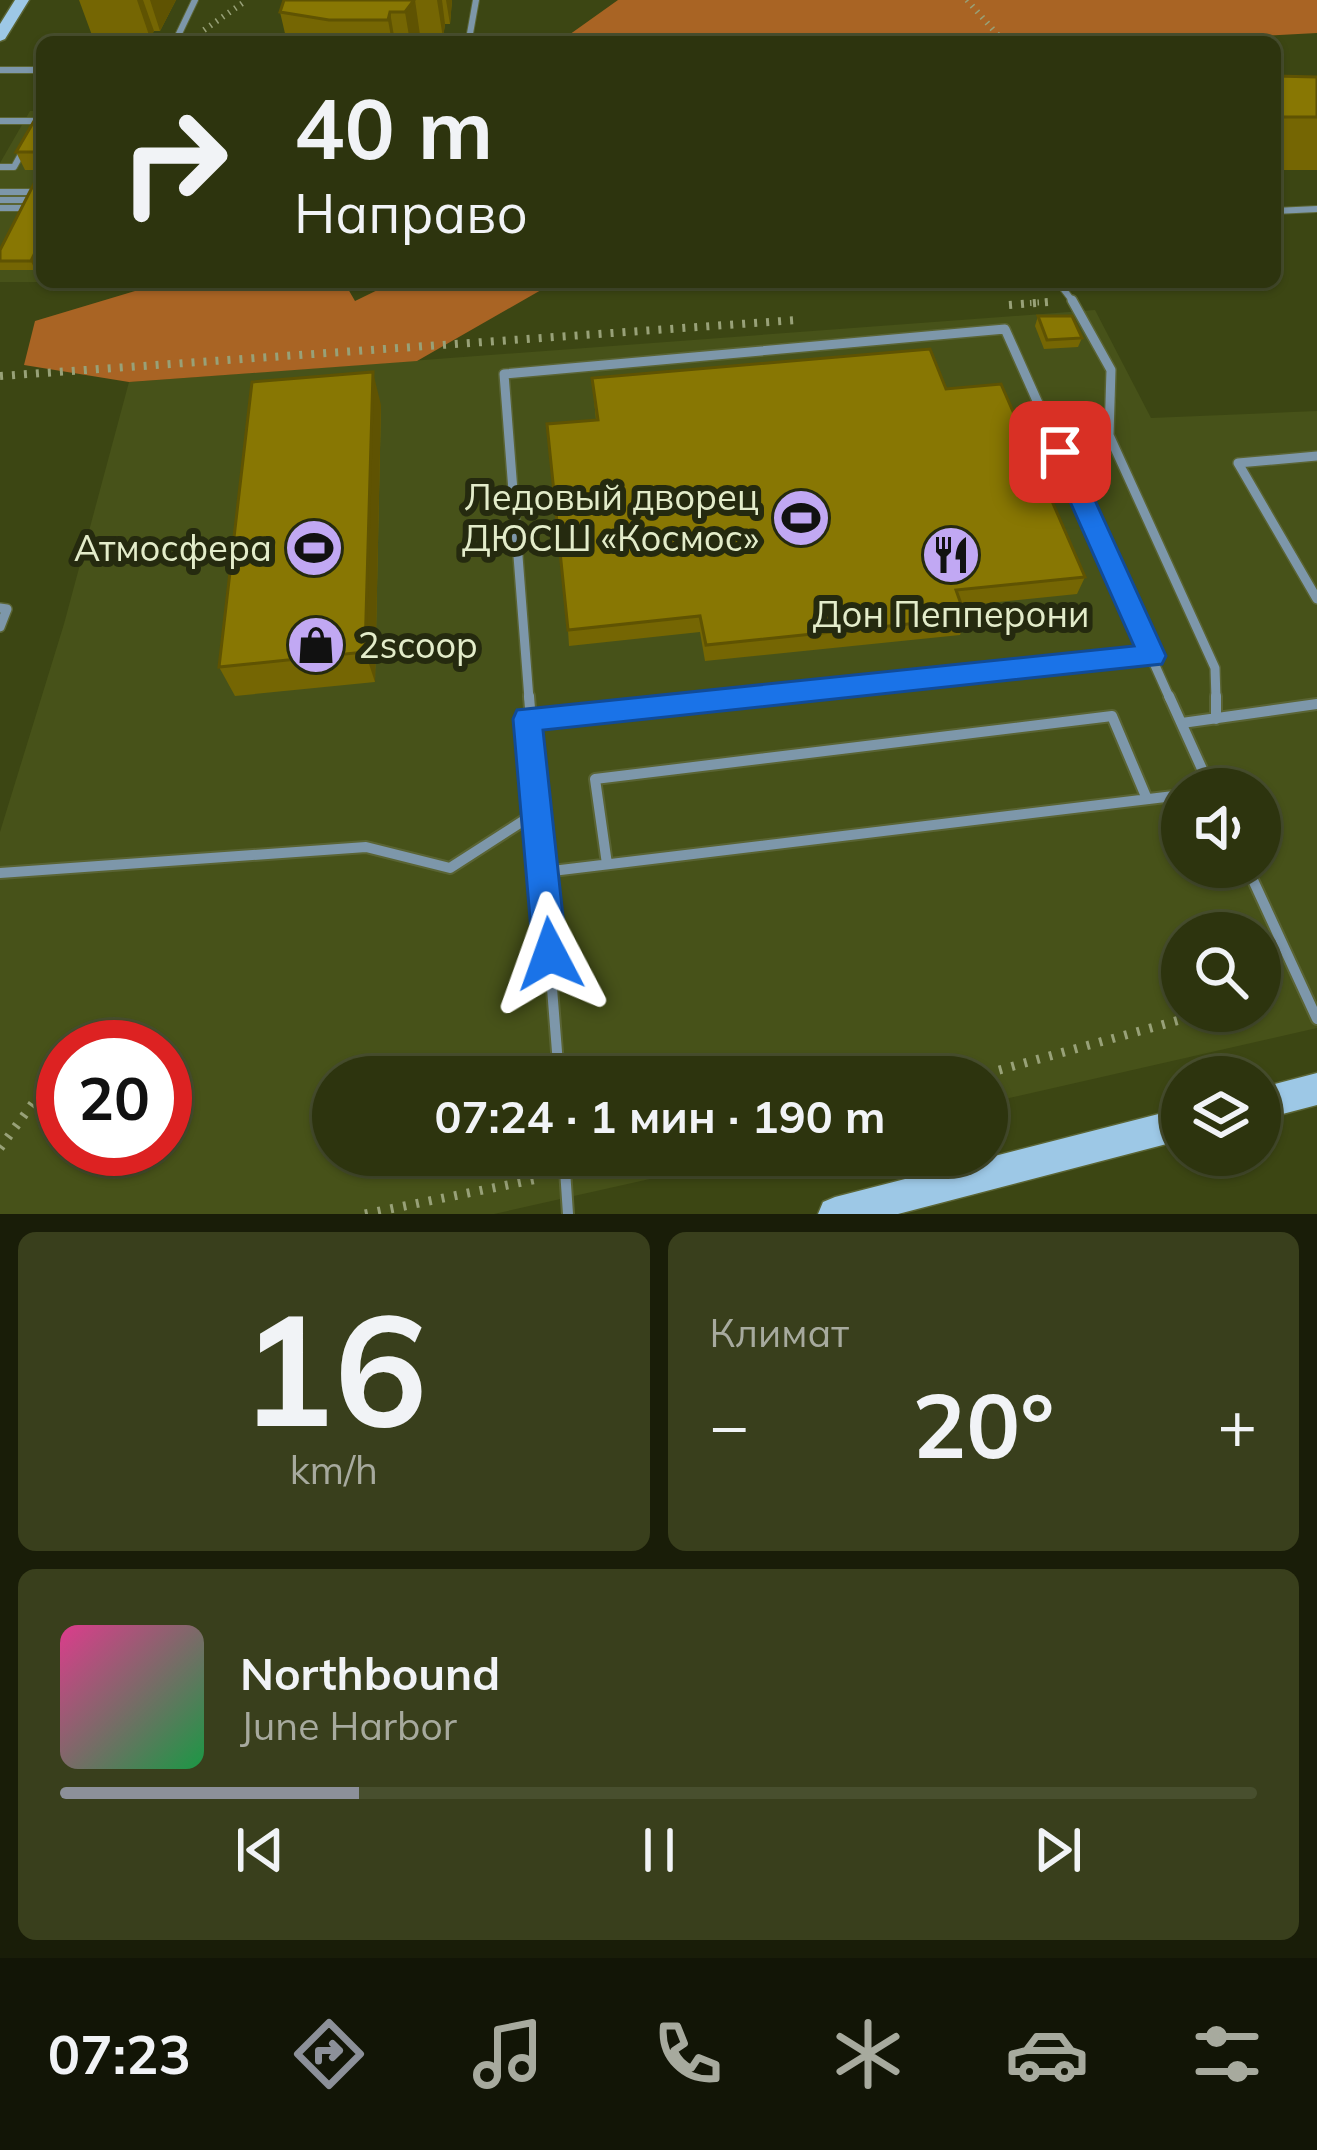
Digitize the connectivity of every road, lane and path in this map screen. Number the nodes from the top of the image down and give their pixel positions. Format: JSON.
{"nodes":[{"id":1,"x":22,"y":0,"type":"edge"},
{"id":2,"x":195,"y":0,"type":"edge"},
{"id":3,"x":247,"y":0,"type":"edge"},
{"id":4,"x":476,"y":0,"type":"edge"},
{"id":5,"x":967,"y":0,"type":"edge"},
{"id":6,"x":0,"y":36,"type":"edge"},
{"id":7,"x":178,"y":36,"type":"edge"},
{"id":8,"x":188,"y":36,"type":"edge"},
{"id":9,"x":470,"y":36,"type":"edge"},
{"id":10,"x":999,"y":36,"type":"edge"},
{"id":11,"x":0,"y":70,"type":"edge"},
{"id":12,"x":36,"y":70,"type":"edge"},
{"id":13,"x":0,"y":121,"type":"edge"},
{"id":14,"x":36,"y":121,"type":"edge"},
{"id":15,"x":36,"y":129,"type":"edge"},
{"id":16,"x":0,"y":167,"type":"edge"},
{"id":17,"x":0,"y":200,"type":"edge"},
{"id":18,"x":36,"y":200,"type":"edge"},
{"id":19,"x":36,"y":200,"type":"edge"},
{"id":20,"x":1317,"y":209,"type":"edge"},
{"id":21,"x":1281,"y":211,"type":"edge"},
{"id":22,"x":1062,"y":288,"type":"edge"},
{"id":23,"x":1072,"y":301,"type":"junction"},
{"id":24,"x":1000,"y":306,"type":"dead end"},
{"id":25,"x":810,"y":319,"type":"dead end"},
{"id":26,"x":0,"y":376,"type":"edge"},
{"id":27,"x":1317,"y":456,"type":"edge"},
{"id":28,"x":1317,"y":599,"type":"edge"},
{"id":29,"x":0,"y":608,"type":"edge"},
{"id":30,"x":0,"y":627,"type":"edge"},
{"id":31,"x":1152,"y":656,"type":"junction"},
{"id":32,"x":1317,"y":704,"type":"edge"},
{"id":33,"x":528,"y":719,"type":"junction"},
{"id":34,"x":1216,"y":719,"type":"junction"},
{"id":35,"x":1182,"y":723,"type":"junction"},
{"id":36,"x":1202,"y":768,"type":"edge"},
{"id":37,"x":1161,"y":797,"type":"edge"},
{"id":38,"x":1147,"y":799,"type":"junction"},
{"id":39,"x":537,"y":812,"type":"junction"},
{"id":40,"x":608,"y":864,"type":"junction"},
{"id":41,"x":544,"y":872,"type":"junction"},
{"id":42,"x":0,"y":873,"type":"edge"},
{"id":43,"x":1257,"y":888,"type":"edge"},
{"id":44,"x":1317,"y":1019,"type":"edge"},
{"id":45,"x":1161,"y":1025,"type":"edge"},
{"id":46,"x":557,"y":1056,"type":"edge"},
{"id":47,"x":1008,"y":1068,"type":"edge"},
{"id":48,"x":1317,"y":1089,"type":"edge"},
{"id":49,"x":1281,"y":1098,"type":"edge"},
{"id":50,"x":36,"y":1099,"type":"edge"},
{"id":51,"x":1161,"y":1129,"type":"edge"},
{"id":52,"x":0,"y":1148,"type":"edge"},
{"id":53,"x":551,"y":1176,"type":"edge"},
{"id":54,"x":566,"y":1176,"type":"edge"},
{"id":55,"x":365,"y":1214,"type":"edge"},
{"id":56,"x":568,"y":1214,"type":"edge"},
{"id":57,"x":835,"y":1214,"type":"edge"}],
"edges":[{"from":1,"to":6,"type":"main road"},
{"from":2,"to":7,"type":"lane"},
{"from":3,"to":8,"type":"path"},
{"from":4,"to":9,"type":"lane"},
{"from":5,"to":10,"type":"path"},
{"from":11,"to":12,"type":"lane"},
{"from":13,"to":14,"type":"lane"},
{"from":15,"to":16,"type":"lane"},
{"from":17,"to":18,"type":"lane"},
{"from":17,"to":19,"type":"lane"},
{"from":20,"to":21,"type":"lane"},
{"from":22,"to":23,"type":"lane"},
{"from":23,"to":24,"type":"path"},
{"from":23,"to":34,"type":"lane"},
{"from":25,"to":26,"type":"path"},
{"from":27,"to":28,"type":"lane"},
{"from":29,"to":30,"type":"lane"},
{"from":31,"to":33,"type":"lane"},
{"from":31,"to":33,"type":"lane"},
{"from":31,"to":35,"type":"lane"},
{"from":32,"to":34,"type":"lane"},
{"from":33,"to":39,"type":"lane"},
{"from":34,"to":35,"type":"lane"},
{"from":35,"to":36,"type":"lane"},
{"from":37,"to":38,"type":"lane"},
{"from":38,"to":40,"type":"lane"},
{"from":38,"to":40,"type":"lane"},
{"from":39,"to":41,"type":"lane"},
{"from":39,"to":42,"type":"lane"},
{"from":40,"to":41,"type":"lane"},
{"from":41,"to":46,"type":"lane"},
{"from":43,"to":44,"type":"lane"},
{"from":45,"to":47,"type":"path"},
{"from":48,"to":49,"type":"main road"},
{"from":50,"to":52,"type":"path"},
{"from":51,"to":57,"type":"main road"},
{"from":53,"to":55,"type":"path"},
{"from":54,"to":56,"type":"lane"}]}
